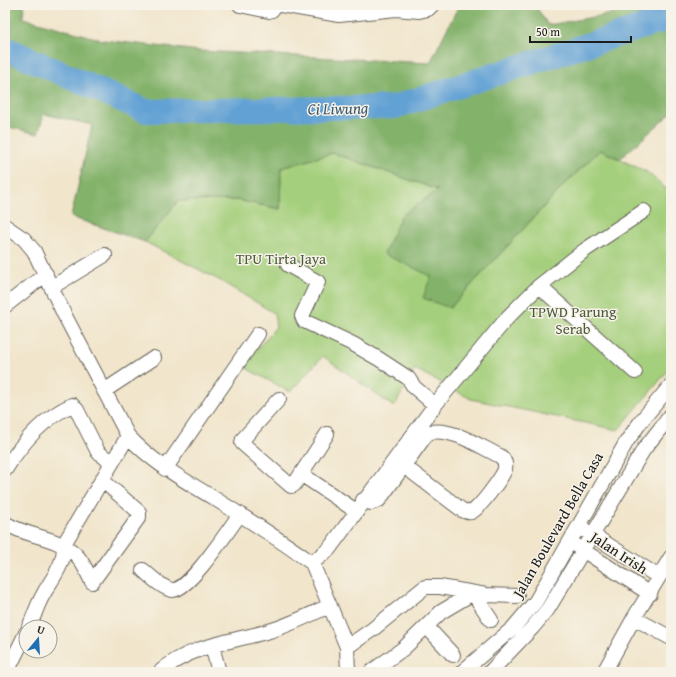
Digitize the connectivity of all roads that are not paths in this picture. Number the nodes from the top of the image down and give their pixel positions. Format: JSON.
{"nodes":[{"id":1,"x":240,"y":5,"type":"edge"},
{"id":2,"x":275,"y":5,"type":"edge"},
{"id":3,"x":281,"y":5,"type":"edge"},
{"id":4,"x":432,"y":5,"type":"edge"},
{"id":5,"x":644,"y":211,"type":"dead end"},
{"id":6,"x":5,"y":226,"type":"edge"},
{"id":7,"x":105,"y":255,"type":"dead end"},
{"id":8,"x":288,"y":265,"type":"dead end"},
{"id":9,"x":46,"y":274,"type":"junction"},
{"id":10,"x":540,"y":286,"type":"junction"},
{"id":11,"x":52,"y":287,"type":"junction"},
{"id":12,"x":5,"y":306,"type":"edge"},
{"id":13,"x":258,"y":334,"type":"dead end"},
{"id":14,"x":154,"y":358,"type":"dead end"},
{"id":15,"x":635,"y":372,"type":"dead end"},
{"id":16,"x":671,"y":385,"type":"edge"},
{"id":17,"x":104,"y":391,"type":"junction"},
{"id":18,"x":278,"y":399,"type":"dead end"},
{"id":19,"x":435,"y":405,"type":"junction"},
{"id":20,"x":671,"y":415,"type":"edge"},
{"id":21,"x":327,"y":434,"type":"dead end"},
{"id":22,"x":128,"y":436,"type":"junction"},
{"id":23,"x":400,"y":458,"type":"junction"},
{"id":24,"x":112,"y":463,"type":"junction"},
{"id":25,"x":165,"y":469,"type":"junction"},
{"id":26,"x":5,"y":470,"type":"edge"},
{"id":27,"x":301,"y":474,"type":"junction"},
{"id":28,"x":102,"y":480,"type":"junction"},
{"id":29,"x":360,"y":506,"type":"junction"},
{"id":30,"x":240,"y":514,"type":"junction"},
{"id":31,"x":5,"y":523,"type":"edge"},
{"id":32,"x":578,"y":526,"type":"junction"},
{"id":33,"x":591,"y":534,"type":"junction"},
{"id":34,"x":568,"y":542,"type":"junction"},
{"id":35,"x":64,"y":544,"type":"junction"},
{"id":36,"x":583,"y":549,"type":"junction"},
{"id":37,"x":671,"y":557,"type":"edge"},
{"id":38,"x":312,"y":563,"type":"junction"},
{"id":39,"x":143,"y":570,"type":"dead end"},
{"id":40,"x":659,"y":576,"type":"junction"},
{"id":41,"x":473,"y":593,"type":"junction"},
{"id":42,"x":650,"y":594,"type":"junction"},
{"id":43,"x":517,"y":596,"type":"dead end"},
{"id":44,"x":329,"y":606,"type":"junction"},
{"id":45,"x":634,"y":618,"type":"junction"},
{"id":46,"x":32,"y":619,"type":"edge"},
{"id":47,"x":491,"y":620,"type":"dead end"},
{"id":48,"x":427,"y":627,"type":"junction"},
{"id":49,"x":671,"y":638,"type":"edge"},
{"id":50,"x":212,"y":646,"type":"junction"},
{"id":51,"x":347,"y":647,"type":"junction"},
{"id":52,"x":18,"y":649,"type":"edge"},
{"id":53,"x":453,"y":655,"type":"dead end"},
{"id":54,"x":377,"y":670,"type":"edge"},
{"id":55,"x":6,"y":672,"type":"edge"},
{"id":56,"x":160,"y":672,"type":"edge"},
{"id":57,"x":219,"y":672,"type":"edge"},
{"id":58,"x":348,"y":672,"type":"edge"},
{"id":59,"x":462,"y":672,"type":"edge"},
{"id":60,"x":490,"y":672,"type":"edge"},
{"id":61,"x":604,"y":672,"type":"edge"}],
"edges":[{"from":1,"to":2,"type":"street"},
{"from":3,"to":4,"type":"street"},
{"from":5,"to":10,"type":"street"},
{"from":6,"to":9,"type":"street"},
{"from":7,"to":11,"type":"street"},
{"from":8,"to":19,"type":"street"},
{"from":9,"to":11,"type":"street"},
{"from":9,"to":12,"type":"street"},
{"from":10,"to":15,"type":"street"},
{"from":10,"to":19,"type":"street"},
{"from":11,"to":17,"type":"street"},
{"from":13,"to":25,"type":"street"},
{"from":14,"to":17,"type":"street"},
{"from":16,"to":32,"type":"street","name":"Jalan Boulevard Bella Casa"},
{"from":17,"to":22,"type":"street"},
{"from":18,"to":27,"type":"street"},
{"from":19,"to":23,"type":"street"},
{"from":20,"to":33,"type":"street"},
{"from":21,"to":27,"type":"street"},
{"from":22,"to":24,"type":"street"},
{"from":22,"to":25,"type":"street"},
{"from":23,"to":23,"type":"street"},
{"from":23,"to":29,"type":"street"},
{"from":24,"to":26,"type":"street"},
{"from":24,"to":28,"type":"street"},
{"from":25,"to":30,"type":"street"},
{"from":27,"to":29,"type":"street"},
{"from":28,"to":35,"type":"street"},
{"from":28,"to":35,"type":"street"},
{"from":29,"to":38,"type":"street"},
{"from":30,"to":38,"type":"street"},
{"from":30,"to":39,"type":"street"},
{"from":31,"to":35,"type":"street"},
{"from":32,"to":33,"type":"street","name":"Jalan Irish"},
{"from":32,"to":34,"type":"street","name":"Jalan Boulevard Bella Casa"},
{"from":33,"to":36,"type":"street"},
{"from":33,"to":40,"type":"street","name":"Jalan Irish"},
{"from":34,"to":36,"type":"street","name":"Jalan Irish"},
{"from":34,"to":59,"type":"street","name":"Jalan Boulevard Bella Casa"},
{"from":35,"to":46,"type":"street"},
{"from":36,"to":42,"type":"street","name":"Jalan Irish"},
{"from":36,"to":60,"type":"street"},
{"from":37,"to":40,"type":"street"},
{"from":38,"to":44,"type":"street"},
{"from":40,"to":42,"type":"street","name":"Jalan Irish"},
{"from":41,"to":43,"type":"street"},
{"from":41,"to":47,"type":"street"},
{"from":41,"to":48,"type":"street"},
{"from":41,"to":51,"type":"street"},
{"from":42,"to":45,"type":"street","name":"Jalan Irish"},
{"from":44,"to":50,"type":"street"},
{"from":44,"to":51,"type":"street"},
{"from":45,"to":49,"type":"street"},
{"from":45,"to":61,"type":"street","name":"Jalan Irish"},
{"from":48,"to":53,"type":"street"},
{"from":48,"to":54,"type":"street"},
{"from":50,"to":56,"type":"street"},
{"from":50,"to":57,"type":"street"},
{"from":51,"to":58,"type":"street"},
{"from":52,"to":55,"type":"street"}]}
